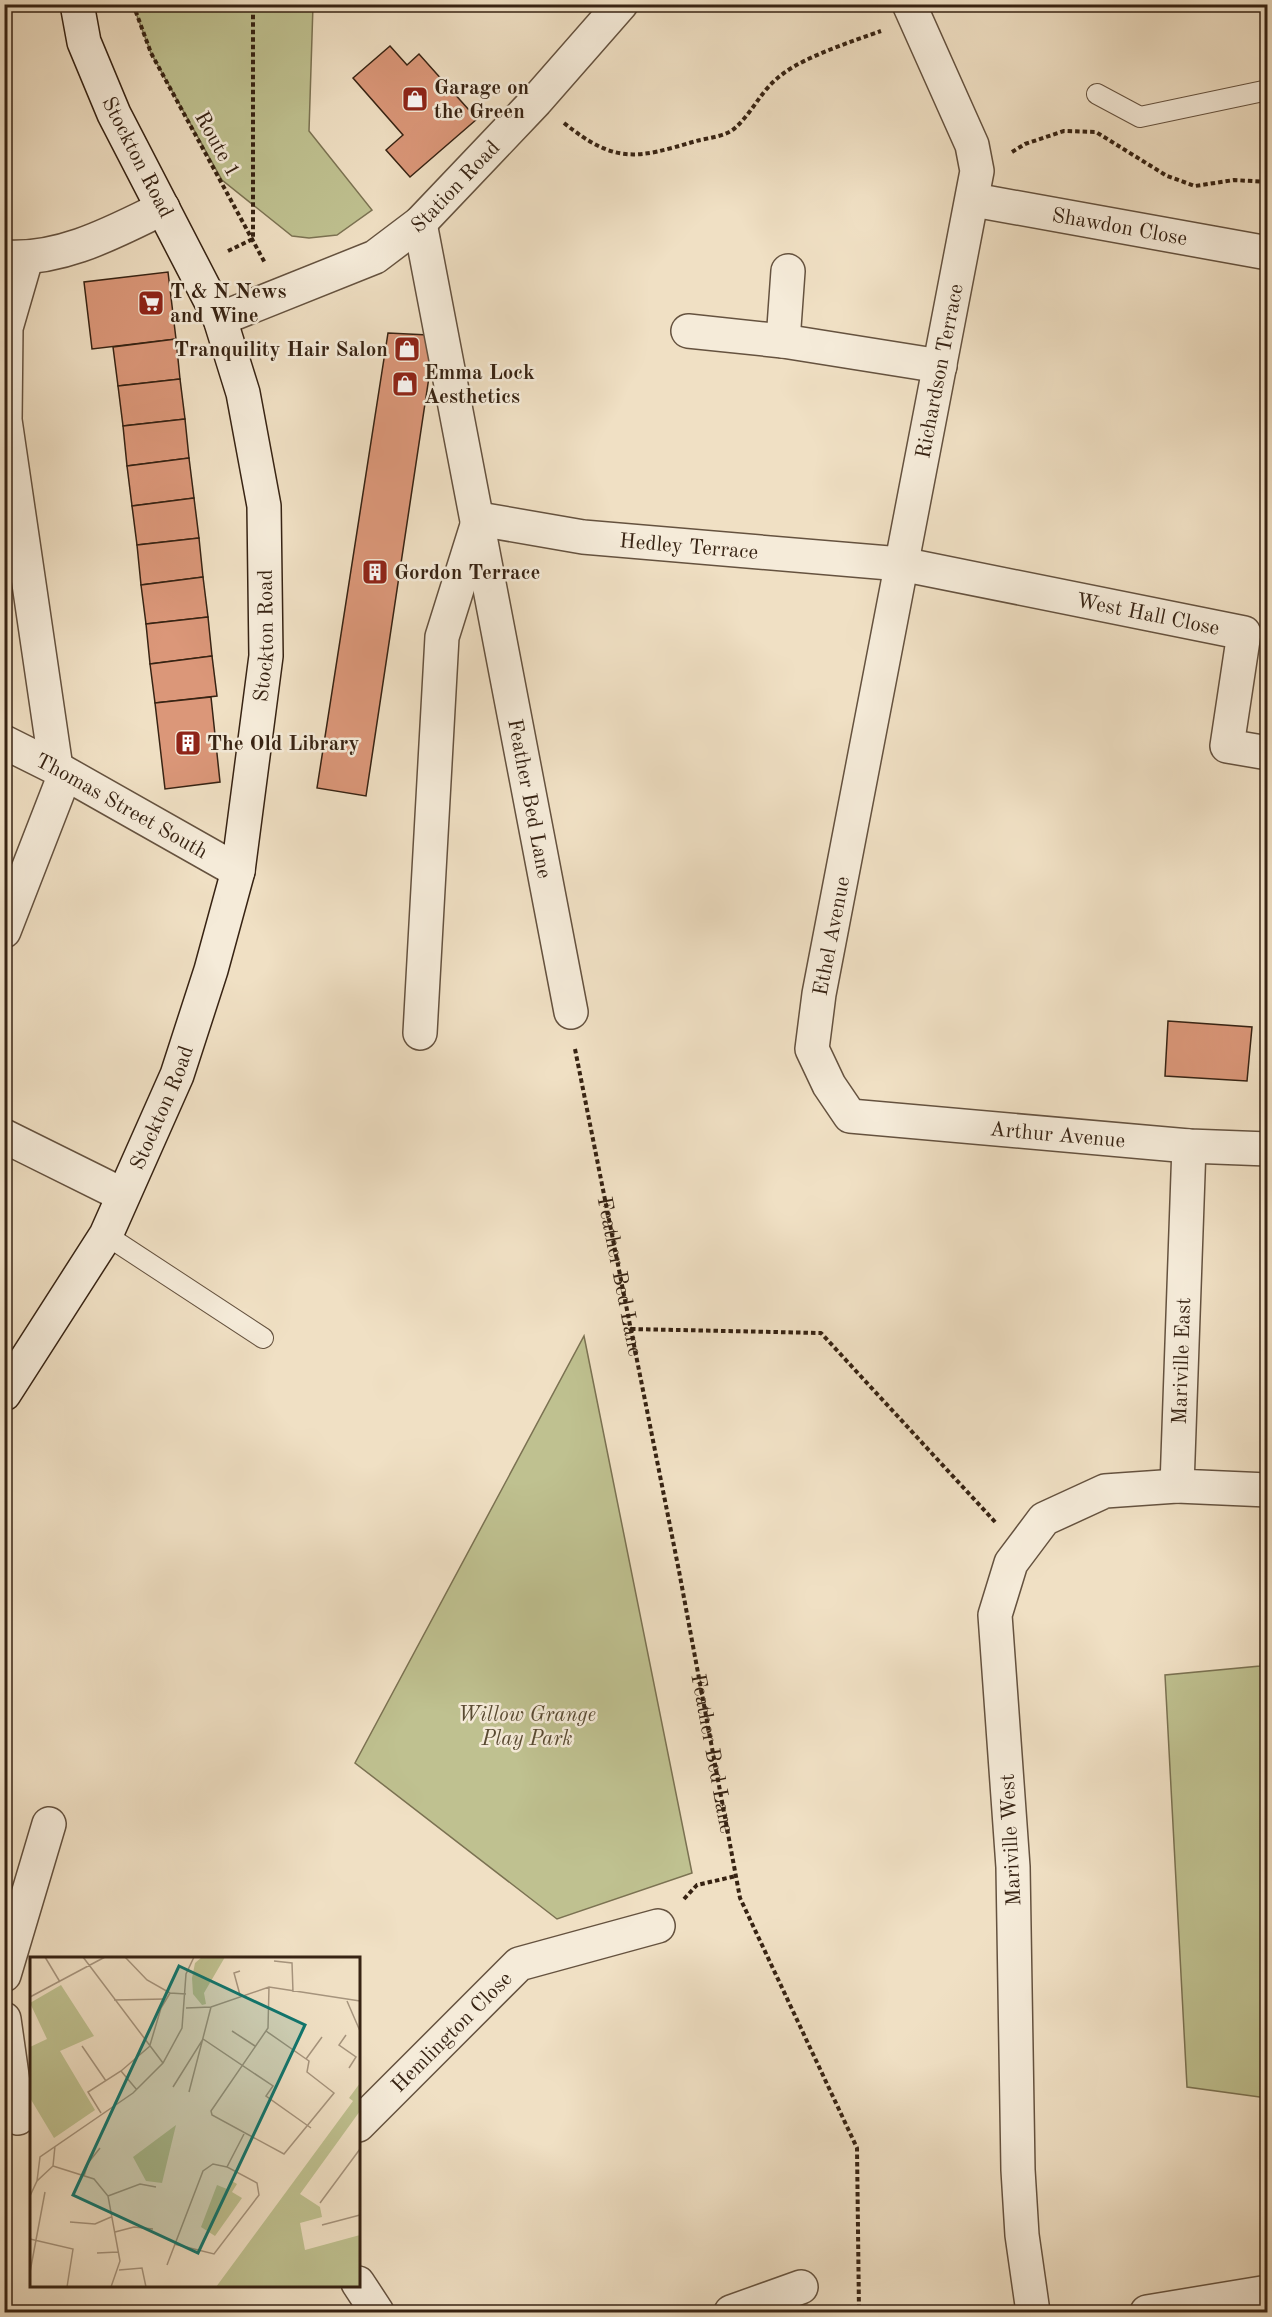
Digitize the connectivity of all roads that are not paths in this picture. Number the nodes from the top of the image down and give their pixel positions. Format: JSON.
{"nodes":[{"id":1,"x":77,"y":4,"type":"edge"},
{"id":2,"x":618,"y":5,"type":"edge"},
{"id":3,"x":913,"y":12,"type":"edge"},
{"id":4,"x":1268,"y":90,"type":"edge"},
{"id":5,"x":1097,"y":94,"type":"dead end"},
{"id":6,"x":975,"y":185,"type":"junction"},
{"id":7,"x":163,"y":208,"type":"junction"},
{"id":8,"x":420,"y":223,"type":"junction"},
{"id":9,"x":1268,"y":253,"type":"edge"},
{"id":10,"x":15,"y":258,"type":"edge"},
{"id":11,"x":788,"y":271,"type":"dead end"},
{"id":12,"x":220,"y":319,"type":"junction"},
{"id":13,"x":5,"y":328,"type":"edge"},
{"id":14,"x":688,"y":331,"type":"dead end"},
{"id":15,"x":783,"y":341,"type":"junction"},
{"id":16,"x":940,"y":366,"type":"junction"},
{"id":17,"x":478,"y":521,"type":"junction"},
{"id":18,"x":901,"y":564,"type":"junction"},
{"id":19,"x":4,"y":742,"type":"edge"},
{"id":20,"x":866,"y":747,"type":"joint"},
{"id":21,"x":1268,"y":753,"type":"edge"},
{"id":22,"x":61,"y":771,"type":"junction"},
{"id":23,"x":238,"y":871,"type":"junction"},
{"id":24,"x":4,"y":930,"type":"edge"},
{"id":25,"x":571,"y":1012,"type":"road end"},
{"id":26,"x":420,"y":1033,"type":"dead end"},
{"id":27,"x":850,"y":1116,"type":"joint"},
{"id":28,"x":4,"y":1136,"type":"edge"},
{"id":29,"x":1189,"y":1146,"type":"junction"},
{"id":30,"x":1268,"y":1149,"type":"edge"},
{"id":31,"x":123,"y":1195,"type":"junction"},
{"id":32,"x":106,"y":1235,"type":"junction"},
{"id":33,"x":263,"y":1338,"type":"dead end"},
{"id":34,"x":4,"y":1394,"type":"edge"},
{"id":35,"x":1177,"y":1486,"type":"junction"},
{"id":36,"x":1268,"y":1490,"type":"edge"},
{"id":37,"x":49,"y":1824,"type":"dead end"},
{"id":38,"x":658,"y":1926,"type":"road end"},
{"id":39,"x":4,"y":1975,"type":"edge"},
{"id":40,"x":4,"y":2019,"type":"edge"},
{"id":41,"x":18,"y":2118,"type":"edge"},
{"id":42,"x":360,"y":2123,"type":"edge"},
{"id":43,"x":360,"y":2286,"type":"edge"},
{"id":44,"x":801,"y":2287,"type":"dead end"},
{"id":45,"x":1268,"y":2292,"type":"edge"},
{"id":46,"x":377,"y":2313,"type":"edge"},
{"id":47,"x":731,"y":2313,"type":"edge"},
{"id":48,"x":1033,"y":2313,"type":"edge"},
{"id":49,"x":1147,"y":2313,"type":"edge"}],
"edges":[{"from":1,"to":7,"type":"street","name":"Stockton Road"},
{"from":2,"to":8,"type":"street","name":"Station Road"},
{"from":3,"to":6,"type":"street","name":"Richardson Terrace"},
{"from":4,"to":5,"type":"lane"},
{"from":6,"to":9,"type":"street","name":"Shawdon Close"},
{"from":6,"to":16,"type":"street","name":"Richardson Terrace"},
{"from":7,"to":10,"type":"street"},
{"from":7,"to":12,"type":"street","name":"Stockton Road"},
{"from":8,"to":12,"type":"street","name":"Station Road"},
{"from":8,"to":17,"type":"street","name":"Feather Bed Lane"},
{"from":10,"to":13,"type":"street"},
{"from":11,"to":15,"type":"street"},
{"from":12,"to":23,"type":"street","name":"Stockton Road"},
{"from":13,"to":22,"type":"street"},
{"from":14,"to":15,"type":"street"},
{"from":15,"to":16,"type":"street"},
{"from":16,"to":18,"type":"street","name":"Richardson Terrace"},
{"from":17,"to":18,"type":"street","name":"Hedley Terrace"},
{"from":17,"to":25,"type":"street","name":"Feather Bed Lane"},
{"from":17,"to":26,"type":"street"},
{"from":18,"to":20,"type":"street","name":"Richardson Terrace"},
{"from":18,"to":21,"type":"street","name":"West Hall Close"},
{"from":19,"to":22,"type":"street","name":"Thomas Street South"},
{"from":20,"to":27,"type":"street","name":"Ethel Avenue"},
{"from":22,"to":23,"type":"street","name":"Thomas Street South"},
{"from":22,"to":24,"type":"street"},
{"from":23,"to":31,"type":"street","name":"Stockton Road"},
{"from":27,"to":29,"type":"street","name":"Arthur Avenue"},
{"from":28,"to":31,"type":"street"},
{"from":29,"to":30,"type":"street","name":"Arthur Avenue"},
{"from":29,"to":35,"type":"street","name":"Mariville East"},
{"from":31,"to":32,"type":"street","name":"Stockton Road"},
{"from":32,"to":33,"type":"lane"},
{"from":32,"to":34,"type":"street","name":"Stockton Road"},
{"from":35,"to":36,"type":"street"},
{"from":35,"to":48,"type":"street","name":"Mariville West"},
{"from":37,"to":39,"type":"street"},
{"from":38,"to":42,"type":"street","name":"Hemlington Close"},
{"from":40,"to":41,"type":"street"},
{"from":43,"to":46,"type":"street"},
{"from":44,"to":47,"type":"street"},
{"from":45,"to":49,"type":"street"}]}
